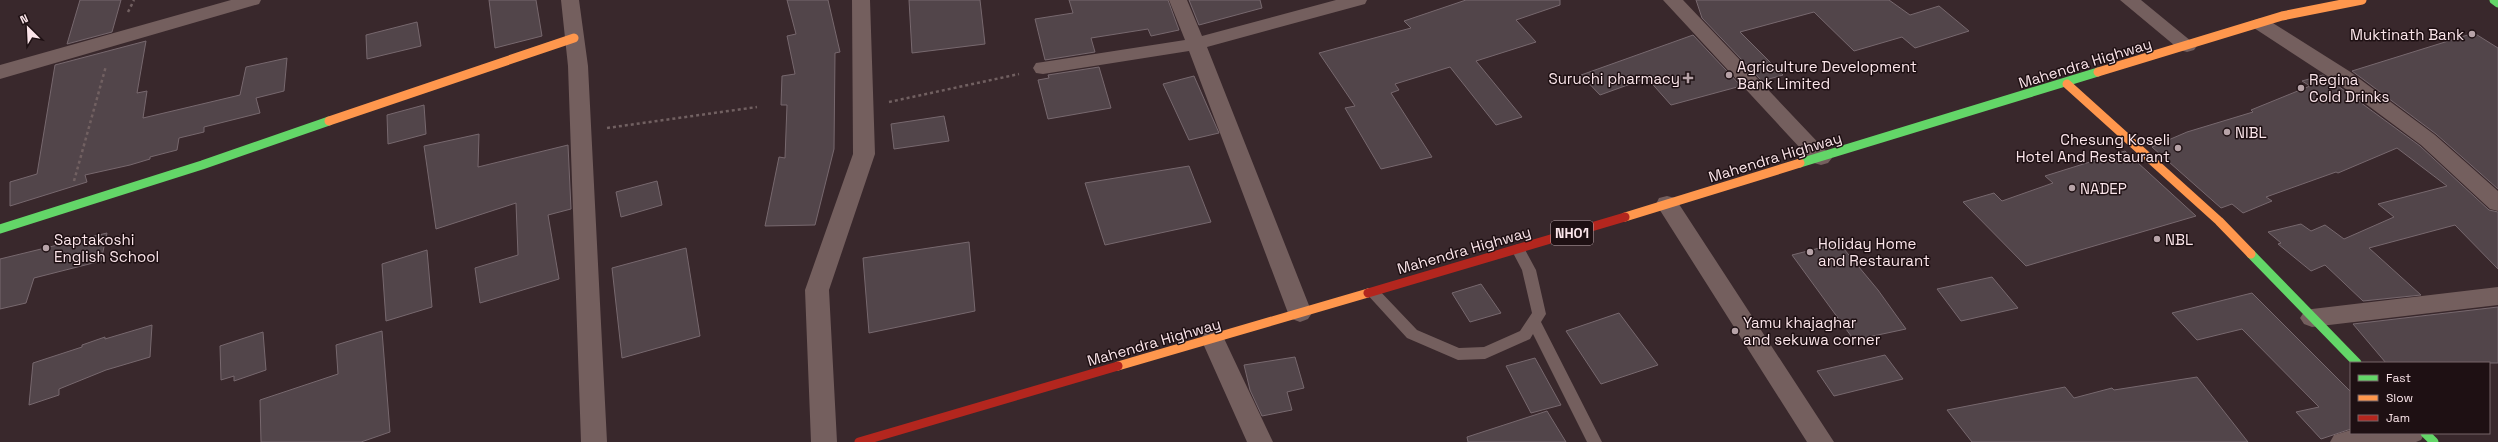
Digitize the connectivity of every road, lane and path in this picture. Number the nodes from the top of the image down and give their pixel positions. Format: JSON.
{"nodes":[{"id":1,"x":134,"y":0,"type":"edge"},
{"id":2,"x":252,"y":0,"type":"edge"},
{"id":3,"x":570,"y":0,"type":"edge"},
{"id":4,"x":861,"y":0,"type":"edge"},
{"id":5,"x":1178,"y":0,"type":"edge"},
{"id":6,"x":1358,"y":0,"type":"edge"},
{"id":7,"x":1672,"y":0,"type":"edge"},
{"id":8,"x":2129,"y":0,"type":"edge"},
{"id":9,"x":2313,"y":0,"type":"edge"},
{"id":10,"x":2362,"y":0,"type":"edge"},
{"id":11,"x":2494,"y":0,"type":"edge"},
{"id":12,"x":2498,"y":3,"type":"edge"},
{"id":13,"x":2282,"y":16,"type":"junction"},
{"id":14,"x":2261,"y":24,"type":"junction"},
{"id":15,"x":574,"y":38,"type":"junction"},
{"id":16,"x":113,"y":40,"type":"junction"},
{"id":17,"x":1196,"y":44,"type":"junction"},
{"id":18,"x":2186,"y":46,"type":"junction"},
{"id":19,"x":1043,"y":68,"type":"joint"},
{"id":20,"x":0,"y":72,"type":"edge"},
{"id":21,"x":2067,"y":84,"type":"junction"},
{"id":22,"x":757,"y":107,"type":"dead end"},
{"id":23,"x":864,"y":108,"type":"junction"},
{"id":24,"x":580,"y":132,"type":"junction"},
{"id":25,"x":1821,"y":158,"type":"junction"},
{"id":26,"x":1667,"y":204,"type":"junction"},
{"id":27,"x":2498,"y":204,"type":"edge"},
{"id":28,"x":66,"y":208,"type":"junction"},
{"id":29,"x":0,"y":229,"type":"edge"},
{"id":30,"x":1518,"y":249,"type":"junction"},
{"id":31,"x":1372,"y":292,"type":"junction"},
{"id":32,"x":2498,"y":296,"type":"edge"},
{"id":33,"x":1300,"y":313,"type":"junction"},
{"id":34,"x":2312,"y":318,"type":"junction"},
{"id":35,"x":1535,"y":324,"type":"junction"},
{"id":36,"x":1213,"y":339,"type":"junction"},
{"id":37,"x":2356,"y":362,"type":"edge"},
{"id":38,"x":2404,"y":434,"type":"edge"},
{"id":39,"x":2426,"y":434,"type":"edge"},
{"id":40,"x":888,"y":438,"type":"edge"},
{"id":41,"x":594,"y":442,"type":"edge"},
{"id":42,"x":824,"y":442,"type":"edge"},
{"id":43,"x":859,"y":442,"type":"edge"},
{"id":44,"x":1260,"y":442,"type":"edge"},
{"id":45,"x":1595,"y":442,"type":"edge"},
{"id":46,"x":1821,"y":442,"type":"edge"},
{"id":47,"x":2343,"y":442,"type":"edge"},
{"id":48,"x":2434,"y":442,"type":"edge"}],
"edges":[{"from":1,"to":16,"type":"path"},
{"from":2,"to":16,"type":"street"},
{"from":3,"to":15,"type":"street"},
{"from":4,"to":23,"type":"street"},
{"from":5,"to":17,"type":"street"},
{"from":6,"to":17,"type":"street"},
{"from":7,"to":25,"type":"street"},
{"from":8,"to":18,"type":"street"},
{"from":9,"to":13,"type":"main road","name":"Mahendra Highway","number":"NH01"},
{"from":10,"to":13,"type":"main road","name":"Mahendra Highway","number":"NH01"},
{"from":11,"to":12,"type":"main road"},
{"from":13,"to":14,"type":"main road","name":"Mahendra Highway","number":"NH01"},
{"from":14,"to":18,"type":"main road","name":"Mahendra Highway","number":"NH01"},
{"from":14,"to":27,"type":"street"},
{"from":15,"to":24,"type":"street"},
{"from":15,"to":28,"type":"main road"},
{"from":16,"to":20,"type":"street"},
{"from":16,"to":28,"type":"path"},
{"from":17,"to":19,"type":"street"},
{"from":17,"to":33,"type":"street"},
{"from":18,"to":21,"type":"main road","name":"Mahendra Highway","number":"NH01"},
{"from":19,"to":23,"type":"path"},
{"from":21,"to":25,"type":"main road","name":"Mahendra Highway","number":"NH01"},
{"from":21,"to":34,"type":"main road"},
{"from":22,"to":24,"type":"path"},
{"from":23,"to":42,"type":"street"},
{"from":24,"to":41,"type":"street"},
{"from":25,"to":26,"type":"main road","name":"Mahendra Highway","number":"NH01"},
{"from":26,"to":30,"type":"main road","name":"Mahendra Highway","number":"NH01"},
{"from":26,"to":46,"type":"street"},
{"from":28,"to":29,"type":"main road"},
{"from":30,"to":31,"type":"main road","name":"Mahendra Highway","number":"NH01"},
{"from":30,"to":35,"type":"lane"},
{"from":31,"to":33,"type":"main road","name":"Mahendra Highway","number":"NH01"},
{"from":31,"to":35,"type":"lane"},
{"from":32,"to":34,"type":"street"},
{"from":33,"to":36,"type":"main road","name":"Mahendra Highway","number":"NH01"},
{"from":34,"to":37,"type":"main road"},
{"from":35,"to":45,"type":"lane"},
{"from":36,"to":40,"type":"main road","name":"Mahendra Highway","number":"NH01"},
{"from":36,"to":44,"type":"street"},
{"from":38,"to":47,"type":"street"},
{"from":39,"to":48,"type":"main road"},
{"from":40,"to":43,"type":"main road","name":"Mahendra Highway","number":"NH01"}]}
